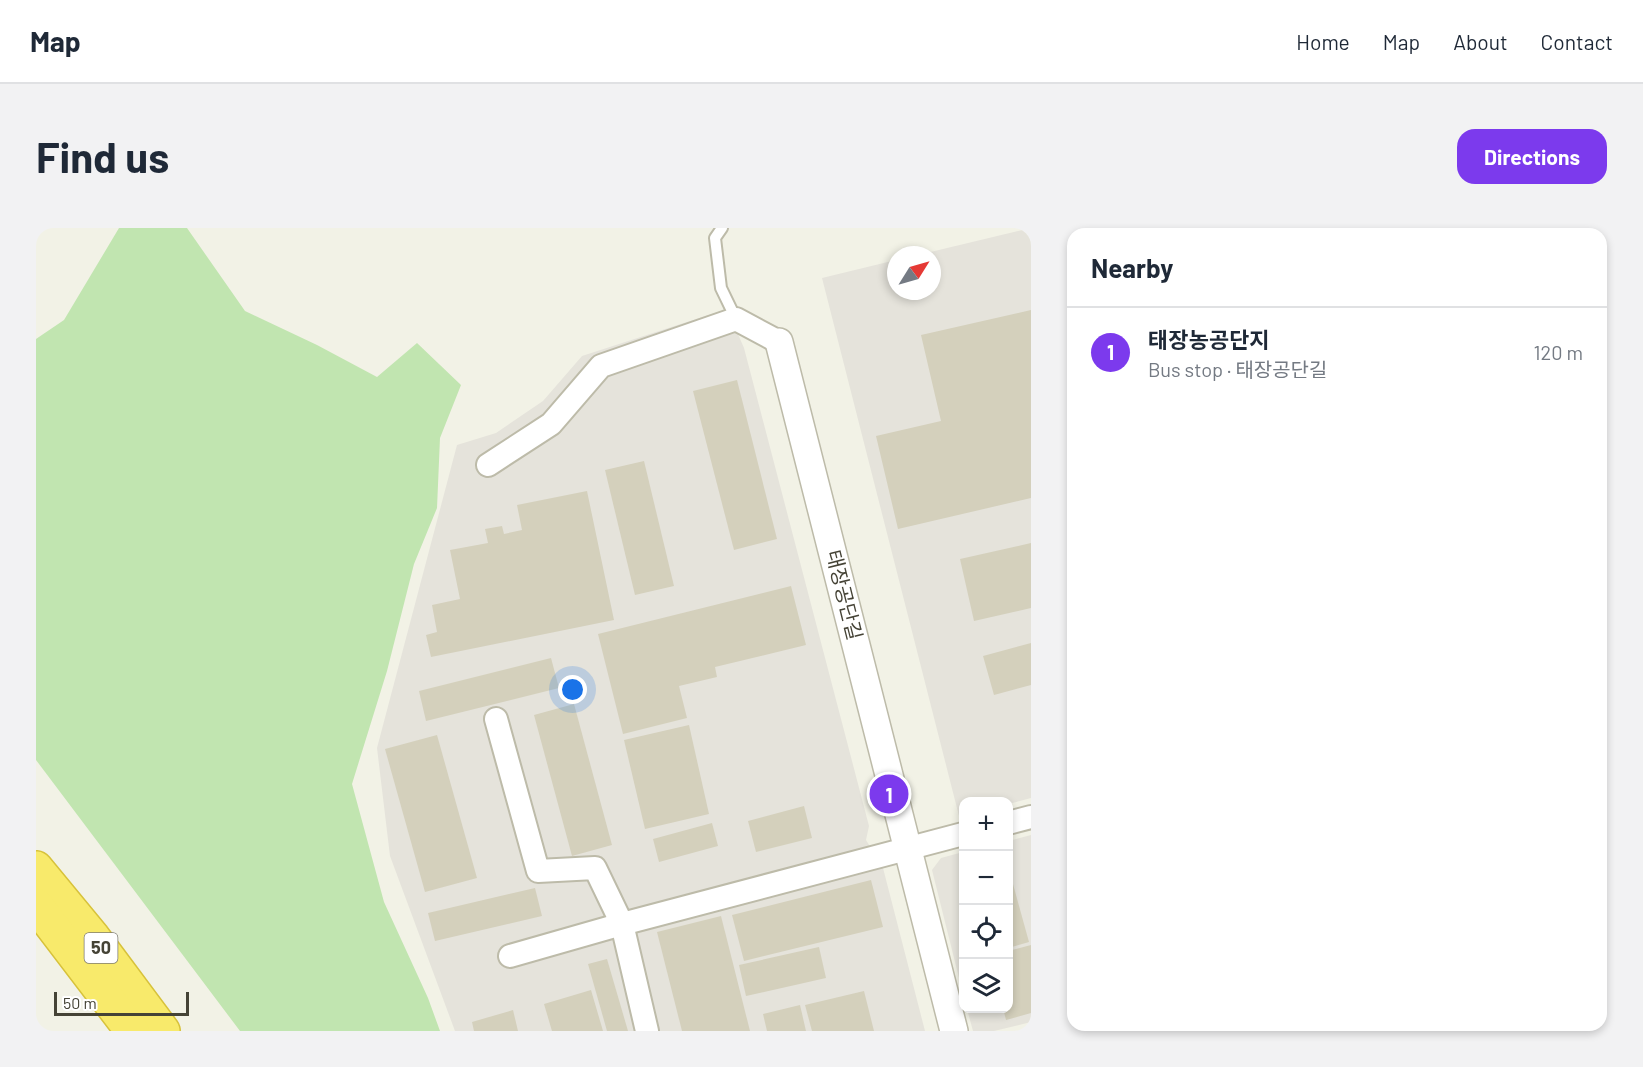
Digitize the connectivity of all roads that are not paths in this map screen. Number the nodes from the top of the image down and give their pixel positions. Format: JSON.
{"nodes":[{"id":1,"x":723,"y":228,"type":"edge"},
{"id":2,"x":736,"y":320,"type":"junction"},
{"id":3,"x":779,"y":342,"type":"joint"},
{"id":4,"x":488,"y":465,"type":"dead end"},
{"id":5,"x":496,"y":719,"type":"dead end"},
{"id":6,"x":1031,"y":817,"type":"edge"},
{"id":7,"x":1013,"y":822,"type":"edge"},
{"id":8,"x":959,"y":835,"type":"edge"},
{"id":9,"x":909,"y":848,"type":"junction"},
{"id":10,"x":36,"y":868,"type":"edge"},
{"id":11,"x":36,"y":905,"type":"edge"},
{"id":12,"x":622,"y":924,"type":"junction"},
{"id":13,"x":510,"y":956,"type":"dead end"},
{"id":14,"x":132,"y":1031,"type":"edge"},
{"id":15,"x":163,"y":1031,"type":"edge"},
{"id":16,"x":647,"y":1031,"type":"edge"},
{"id":17,"x":954,"y":1031,"type":"edge"}],
"edges":[{"from":1,"to":2,"type":"lane"},
{"from":2,"to":3,"type":"street"},
{"from":2,"to":4,"type":"street"},
{"from":3,"to":9,"type":"street","name":"태장공단길"},
{"from":5,"to":12,"type":"street"},
{"from":6,"to":7,"type":"street"},
{"from":8,"to":9,"type":"street"},
{"from":9,"to":12,"type":"street"},
{"from":9,"to":17,"type":"street","name":"태장공단길"},
{"from":10,"to":15,"type":"highway","number":"50"},
{"from":11,"to":14,"type":"highway","number":"50"},
{"from":12,"to":13,"type":"street"},
{"from":12,"to":16,"type":"street"}]}
